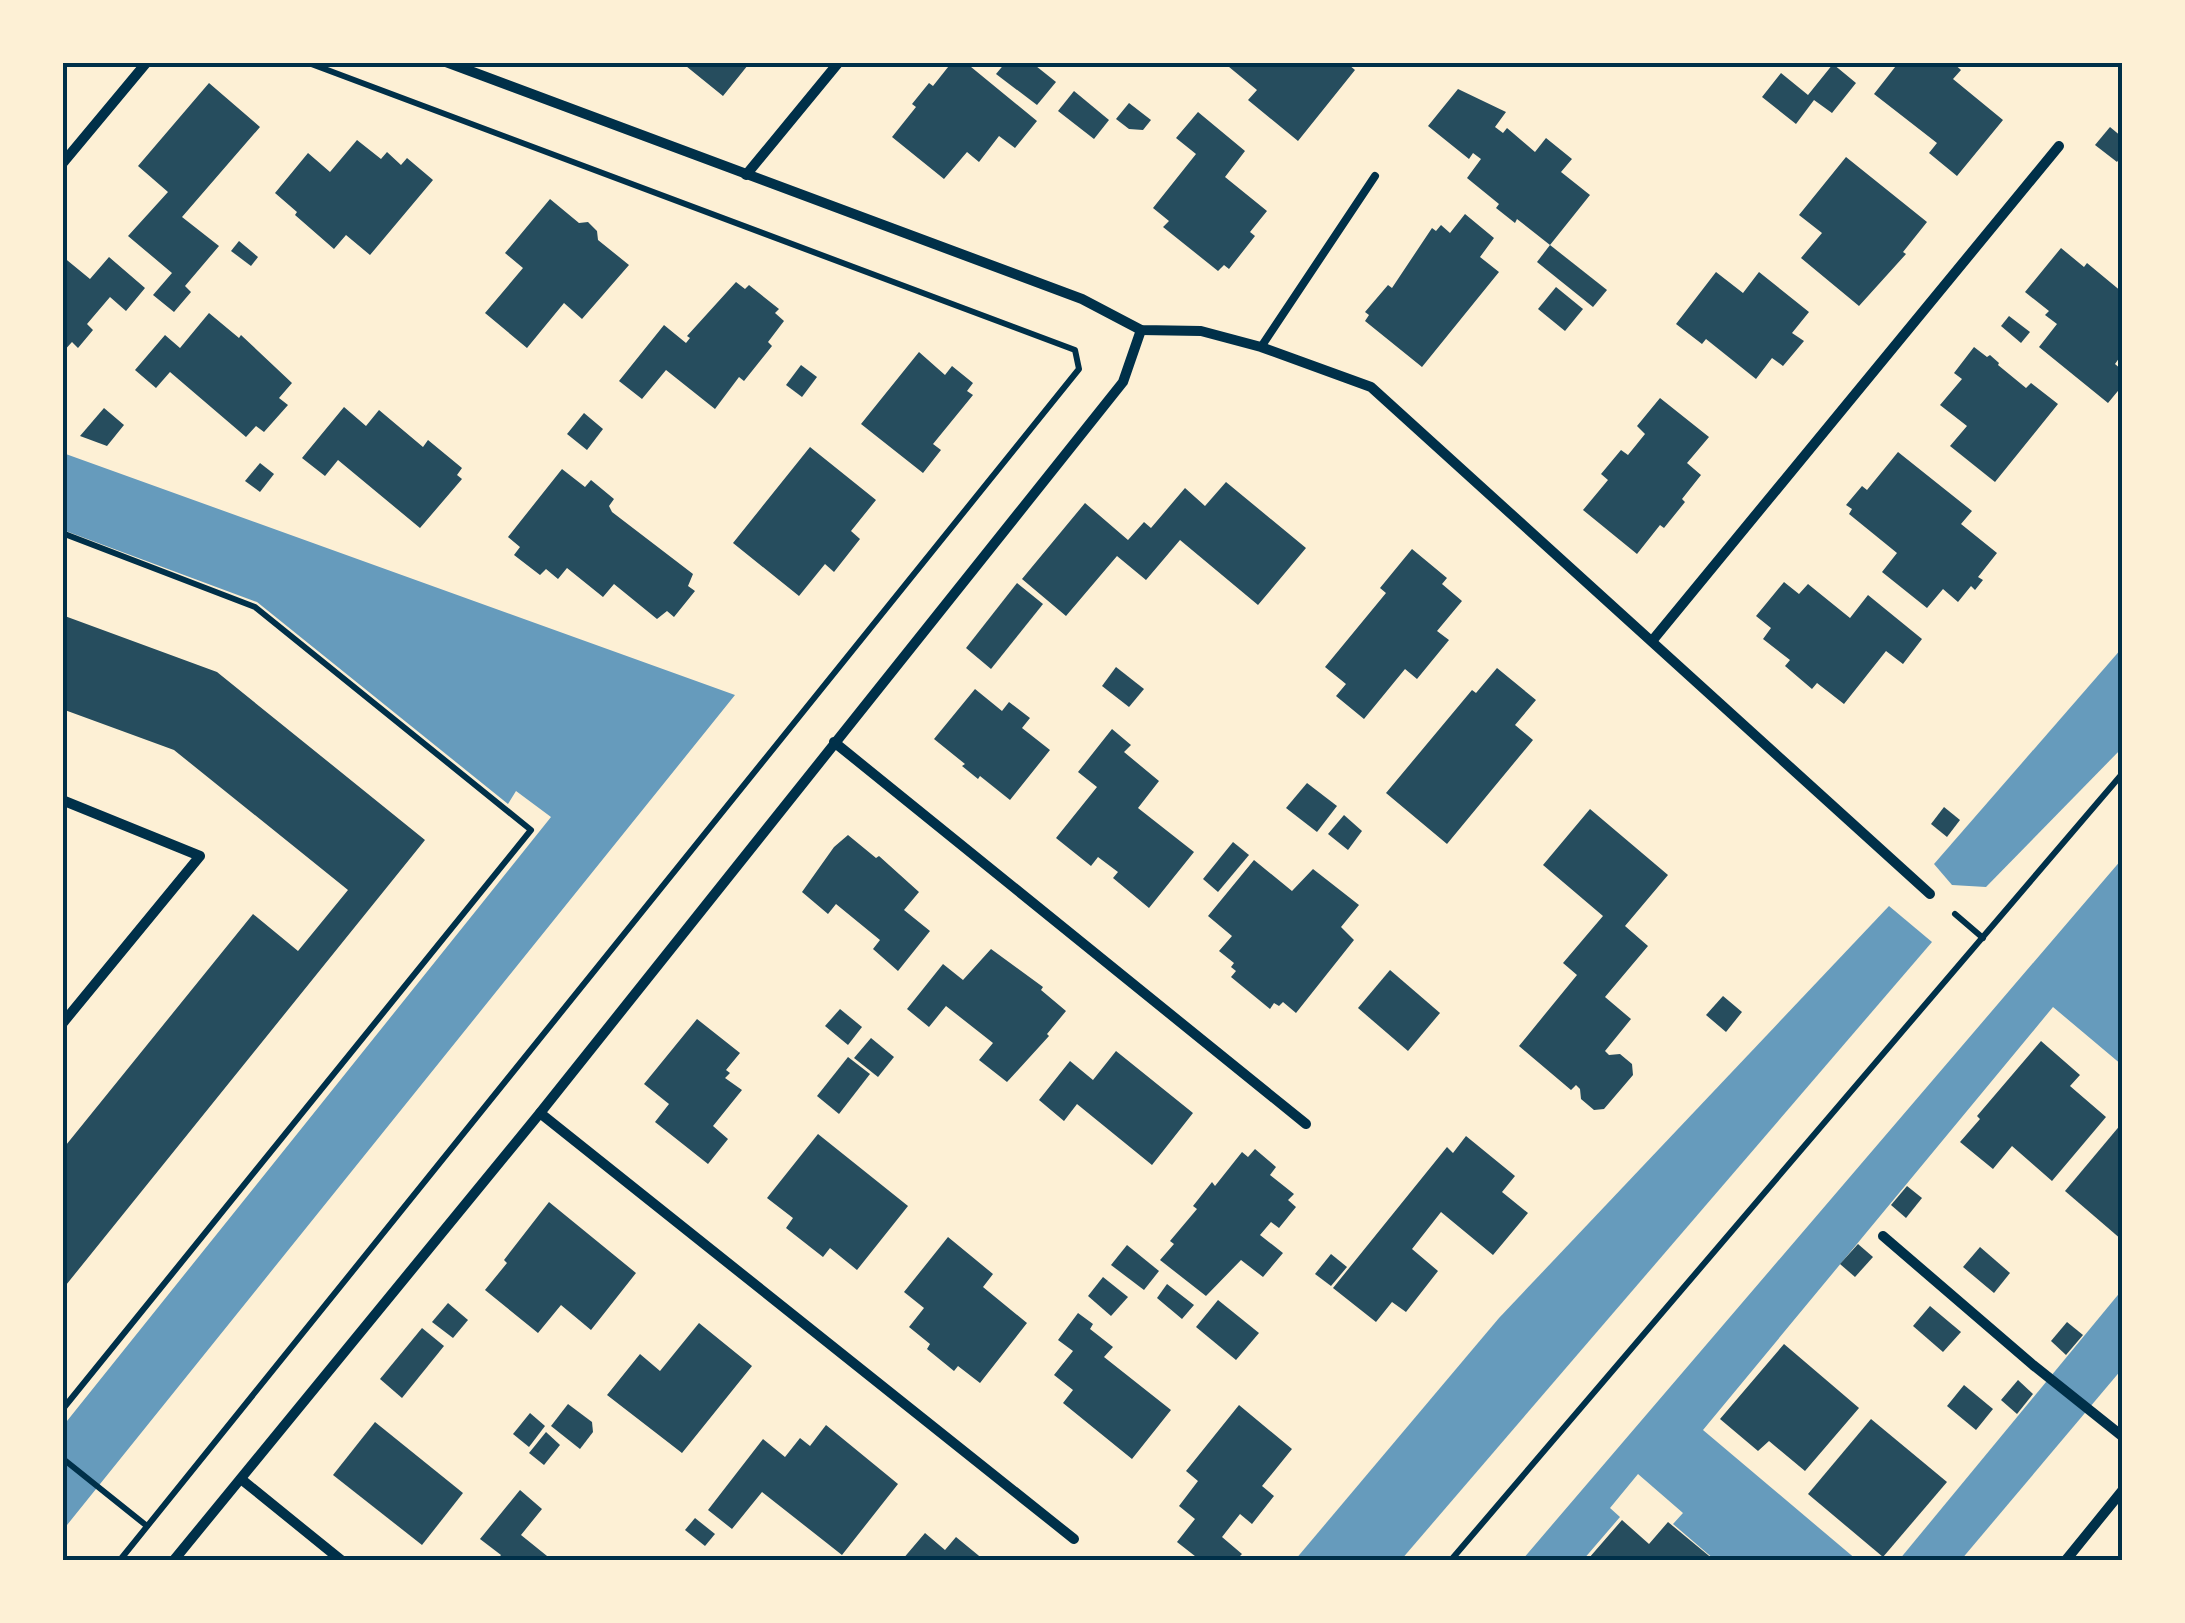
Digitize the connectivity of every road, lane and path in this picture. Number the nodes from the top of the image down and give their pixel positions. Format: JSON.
{"nodes":[{"id":1,"x":147,"y":62,"type":"edge"},
{"id":2,"x":306,"y":62,"type":"edge"},
{"id":3,"x":446,"y":62,"type":"edge"},
{"id":4,"x":839,"y":62,"type":"edge"},
{"id":5,"x":2059,"y":146,"type":"dead end"},
{"id":6,"x":62,"y":164,"type":"edge"},
{"id":7,"x":746,"y":175,"type":"junction"},
{"id":8,"x":1375,"y":176,"type":"dead end"},
{"id":9,"x":1140,"y":330,"type":"junction"},
{"id":10,"x":1261,"y":346,"type":"junction"},
{"id":11,"x":62,"y":533,"type":"edge"},
{"id":12,"x":1652,"y":641,"type":"junction"},
{"id":13,"x":834,"y":742,"type":"junction"},
{"id":14,"x":2122,"y":774,"type":"edge"},
{"id":15,"x":62,"y":800,"type":"edge"},
{"id":16,"x":1930,"y":894,"type":"dead end"},
{"id":17,"x":62,"y":1024,"type":"edge"},
{"id":18,"x":540,"y":1112,"type":"junction"},
{"id":19,"x":1306,"y":1124,"type":"dead end"},
{"id":20,"x":1883,"y":1236,"type":"dead end"},
{"id":21,"x":62,"y":1410,"type":"edge"},
{"id":22,"x":2122,"y":1436,"type":"edge"},
{"id":23,"x":62,"y":1458,"type":"edge"},
{"id":24,"x":240,"y":1480,"type":"junction"},
{"id":25,"x":2122,"y":1491,"type":"edge"},
{"id":26,"x":147,"y":1526,"type":"junction"},
{"id":27,"x":1074,"y":1538,"type":"dead end"},
{"id":28,"x":177,"y":1557,"type":"edge"},
{"id":29,"x":120,"y":1560,"type":"edge"},
{"id":30,"x":341,"y":1560,"type":"edge"},
{"id":31,"x":1452,"y":1560,"type":"edge"},
{"id":32,"x":2066,"y":1560,"type":"edge"}],
"edges":[{"from":1,"to":6,"type":"street"},
{"from":2,"to":26,"type":"path"},
{"from":3,"to":7,"type":"street"},
{"from":4,"to":7,"type":"street"},
{"from":5,"to":12,"type":"street"},
{"from":7,"to":9,"type":"street"},
{"from":8,"to":10,"type":"lane"},
{"from":9,"to":10,"type":"street"},
{"from":9,"to":13,"type":"street"},
{"from":10,"to":12,"type":"street"},
{"from":11,"to":21,"type":"path"},
{"from":12,"to":16,"type":"street"},
{"from":13,"to":18,"type":"street"},
{"from":13,"to":19,"type":"street"},
{"from":14,"to":31,"type":"path"},
{"from":15,"to":17,"type":"street"},
{"from":18,"to":24,"type":"street"},
{"from":18,"to":27,"type":"street"},
{"from":20,"to":22,"type":"street"},
{"from":23,"to":26,"type":"path"},
{"from":24,"to":28,"type":"street"},
{"from":24,"to":30,"type":"street"},
{"from":25,"to":32,"type":"street"},
{"from":26,"to":28,"type":"path"},
{"from":26,"to":29,"type":"path"}]}
